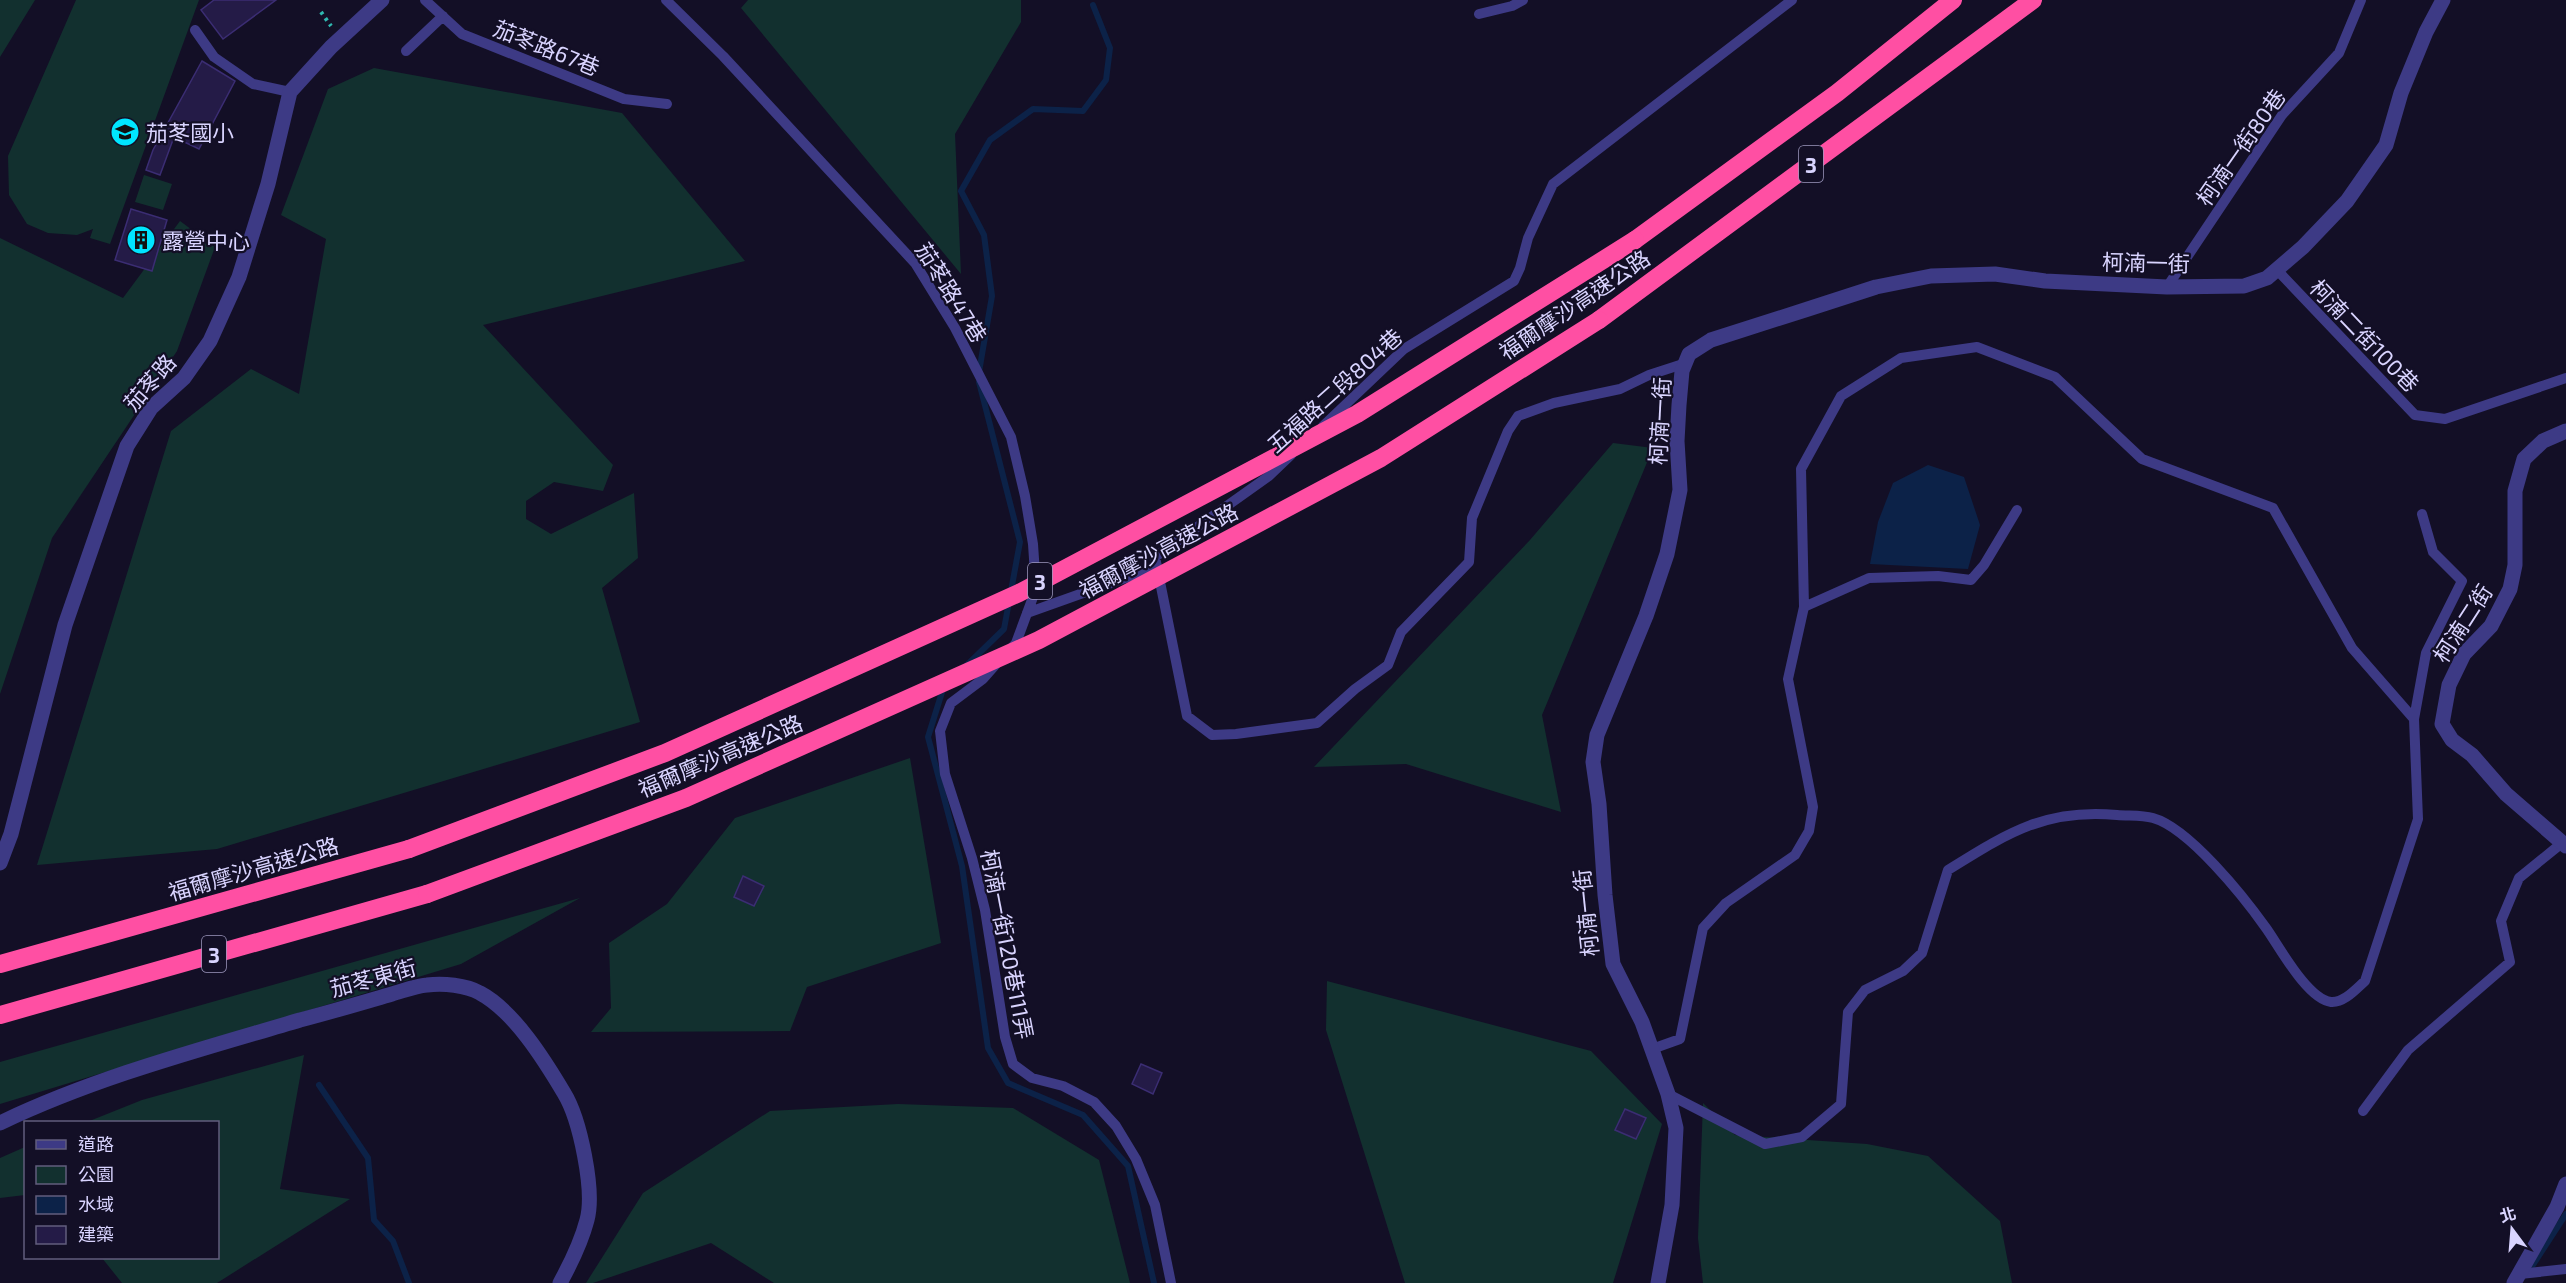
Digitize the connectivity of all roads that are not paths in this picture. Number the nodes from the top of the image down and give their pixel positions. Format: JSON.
{"nodes":[{"id":1,"x":382,"y":0,"type":"edge"},
{"id":2,"x":425,"y":0,"type":"edge"},
{"id":3,"x":666,"y":0,"type":"edge"},
{"id":4,"x":1523,"y":0,"type":"edge"},
{"id":5,"x":1792,"y":0,"type":"edge"},
{"id":6,"x":1953,"y":0,"type":"edge"},
{"id":7,"x":2361,"y":0,"type":"edge"},
{"id":8,"x":2443,"y":0,"type":"edge"},
{"id":9,"x":2030,"y":3,"type":"edge"},
{"id":10,"x":1479,"y":14,"type":"dead end"},
{"id":11,"x":443,"y":16,"type":"junction"},
{"id":12,"x":195,"y":30,"type":"dead end"},
{"id":13,"x":406,"y":51,"type":"dead end"},
{"id":14,"x":290,"y":92,"type":"junction"},
{"id":15,"x":667,"y":104,"type":"dead end"},
{"id":16,"x":2278,"y":271,"type":"junction"},
{"id":17,"x":2167,"y":287,"type":"junction"},
{"id":18,"x":1686,"y":363,"type":"junction"},
{"id":19,"x":2566,"y":378,"type":"edge"},
{"id":20,"x":2566,"y":431,"type":"edge"},
{"id":21,"x":2018,"y":510,"type":"dead end"},
{"id":22,"x":2422,"y":514,"type":"dead end"},
{"id":23,"x":1156,"y":567,"type":"junction"},
{"id":24,"x":1804,"y":607,"type":"junction"},
{"id":25,"x":1027,"y":613,"type":"junction"},
{"id":26,"x":2414,"y":718,"type":"junction"},
{"id":27,"x":2564,"y":844,"type":"edge"},
{"id":28,"x":0,"y":863,"type":"edge"},
{"id":29,"x":0,"y":964,"type":"edge"},
{"id":30,"x":0,"y":1014,"type":"edge"},
{"id":31,"x":1652,"y":1049,"type":"junction"},
{"id":32,"x":1668,"y":1094,"type":"junction"},
{"id":33,"x":2363,"y":1111,"type":"dead end"},
{"id":34,"x":0,"y":1123,"type":"edge"},
{"id":35,"x":2566,"y":1184,"type":"edge"},
{"id":36,"x":2566,"y":1269,"type":"edge"},
{"id":37,"x":2517,"y":1278,"type":"edge"},
{"id":38,"x":560,"y":1283,"type":"edge"},
{"id":39,"x":1171,"y":1283,"type":"edge"},
{"id":40,"x":1658,"y":1283,"type":"edge"}],
"edges":[{"from":1,"to":14,"type":"street","name":"茄苳路"},
{"from":2,"to":11,"type":"lane","name":"茄苳路67巷"},
{"from":3,"to":25,"type":"lane","name":"茄苳路47巷"},
{"from":4,"to":10,"type":"lane"},
{"from":5,"to":23,"type":"lane","name":"五福路二段804巷"},
{"from":6,"to":29,"type":"highway","name":"福爾摩沙高速公路","number":"3","bridge":true},
{"from":7,"to":17,"type":"lane","name":"柯湳一街80巷"},
{"from":8,"to":16,"type":"street","name":"柯湳一街"},
{"from":9,"to":30,"type":"highway","name":"福爾摩沙高速公路","number":"3","bridge":true},
{"from":11,"to":13,"type":"lane"},
{"from":11,"to":15,"type":"lane","name":"茄苳路67巷"},
{"from":12,"to":14,"type":"lane"},
{"from":14,"to":28,"type":"street","name":"茄苳路"},
{"from":16,"to":17,"type":"street","name":"柯湳一街"},
{"from":16,"to":19,"type":"lane","name":"柯湳二街100巷"},
{"from":17,"to":18,"type":"street","name":"柯湳一街"},
{"from":18,"to":23,"type":"lane"},
{"from":18,"to":31,"type":"street","name":"柯湳一街"},
{"from":20,"to":27,"type":"street","name":"柯湳二街"},
{"from":21,"to":24,"type":"lane"},
{"from":22,"to":26,"type":"lane"},
{"from":23,"to":25,"type":"lane"},
{"from":24,"to":26,"type":"lane"},
{"from":24,"to":31,"type":"lane"},
{"from":25,"to":39,"type":"lane","name":"柯湳一街120巷111弄"},
{"from":26,"to":32,"type":"lane"},
{"from":27,"to":33,"type":"lane"},
{"from":31,"to":32,"type":"street","name":"柯湳一街"},
{"from":32,"to":40,"type":"street","name":"柯湳一街"},
{"from":34,"to":38,"type":"street","name":"茄苳東街"},
{"from":35,"to":37,"type":"street"},
{"from":36,"to":37,"type":"lane"}]}
